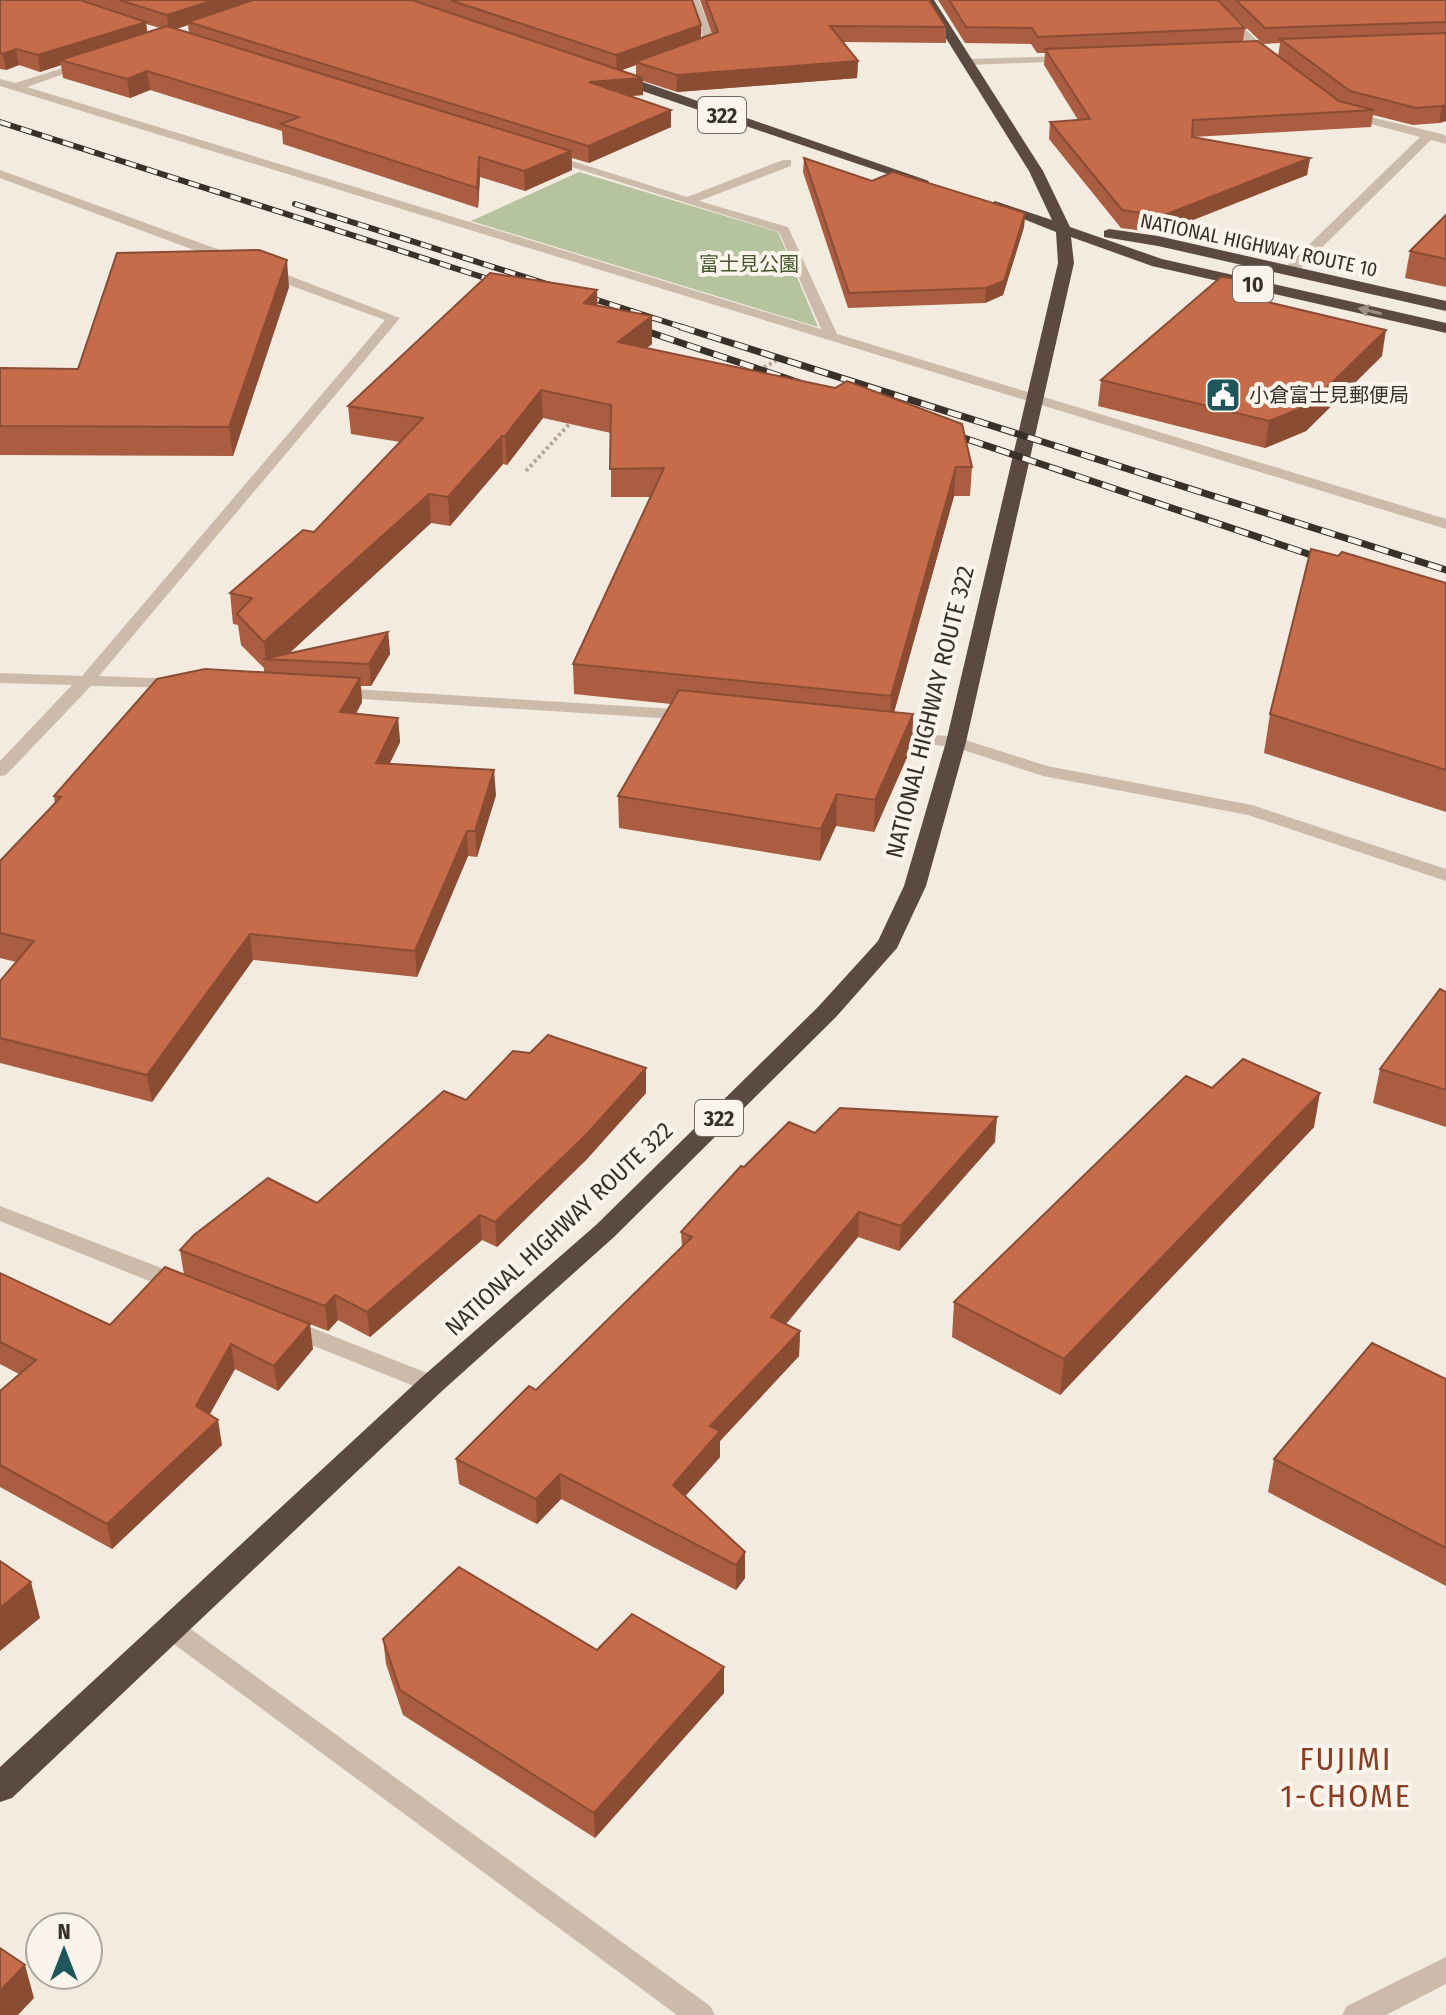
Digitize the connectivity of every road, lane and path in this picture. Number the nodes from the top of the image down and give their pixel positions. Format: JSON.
{"nodes":[{"id":1,"x":694,"y":0,"type":"edge"},
{"id":2,"x":928,"y":0,"type":"edge"},
{"id":3,"x":1209,"y":0,"type":"edge"},
{"id":4,"x":1276,"y":51,"type":"edge"},
{"id":5,"x":1261,"y":52,"type":"junction"},
{"id":6,"x":1245,"y":53,"type":"edge"},
{"id":7,"x":681,"y":56,"type":"edge"},
{"id":8,"x":1091,"y":58,"type":"edge"},
{"id":9,"x":98,"y":60,"type":"edge"},
{"id":10,"x":967,"y":62,"type":"junction"},
{"id":11,"x":641,"y":70,"type":"edge"},
{"id":12,"x":1284,"y":71,"type":"edge"},
{"id":13,"x":603,"y":73,"type":"edge"},
{"id":14,"x":618,"y":78,"type":"junction"},
{"id":15,"x":7,"y":84,"type":"edge"},
{"id":16,"x":1331,"y":105,"type":"edge"},
{"id":17,"x":1428,"y":136,"type":"junction"},
{"id":18,"x":1446,"y":138,"type":"edge"},
{"id":19,"x":536,"y":154,"type":"edge"},
{"id":20,"x":787,"y":163,"type":"dead end"},
{"id":21,"x":0,"y":174,"type":"edge"},
{"id":22,"x":942,"y":188,"type":"edge"},
{"id":23,"x":687,"y":201,"type":"junction"},
{"id":24,"x":983,"y":201,"type":"edge"},
{"id":25,"x":1063,"y":228,"type":"junction"},
{"id":26,"x":1290,"y":271,"type":"junction"},
{"id":27,"x":1446,"y":306,"type":"edge"},
{"id":28,"x":1446,"y":328,"type":"edge"},
{"id":29,"x":831,"y":335,"type":"junction"},
{"id":30,"x":747,"y":375,"type":"edge"},
{"id":31,"x":1034,"y":397,"type":"junction"},
{"id":32,"x":578,"y":416,"type":"edge"},
{"id":33,"x":526,"y":471,"type":"dead end"},
{"id":34,"x":1446,"y":524,"type":"edge"},
{"id":35,"x":0,"y":678,"type":"edge"},
{"id":36,"x":88,"y":679,"type":"junction"},
{"id":37,"x":199,"y":685,"type":"edge"},
{"id":38,"x":325,"y":692,"type":"edge"},
{"id":39,"x":704,"y":716,"type":"edge"},
{"id":40,"x":861,"y":732,"type":"edge"},
{"id":41,"x":956,"y":742,"type":"junction"},
{"id":42,"x":0,"y":771,"type":"edge"},
{"id":43,"x":1446,"y":875,"type":"edge"},
{"id":44,"x":0,"y":1213,"type":"edge"},
{"id":45,"x":202,"y":1293,"type":"edge"},
{"id":46,"x":259,"y":1315,"type":"edge"},
{"id":47,"x":432,"y":1384,"type":"junction"},
{"id":48,"x":172,"y":1629,"type":"junction"},
{"id":49,"x":0,"y":1788,"type":"edge"},
{"id":50,"x":1446,"y":1970,"type":"edge"},
{"id":51,"x":700,"y":2015,"type":"edge"},
{"id":52,"x":1357,"y":2015,"type":"edge"}],
"edges":[{"from":1,"to":7,"type":"street"},
{"from":2,"to":10,"type":"highway"},
{"from":3,"to":5,"type":"street"},
{"from":4,"to":5,"type":"street"},
{"from":5,"to":6,"type":"street"},
{"from":5,"to":12,"type":"street"},
{"from":8,"to":10,"type":"street"},
{"from":9,"to":15,"type":"street"},
{"from":10,"to":25,"type":"highway"},
{"from":11,"to":14,"type":"street"},
{"from":13,"to":14,"type":"highway","number":"322"},
{"from":14,"to":22,"type":"highway","number":"322"},
{"from":15,"to":29,"type":"street"},
{"from":16,"to":17,"type":"street"},
{"from":17,"to":18,"type":"street"},
{"from":17,"to":26,"type":"street"},
{"from":19,"to":23,"type":"street"},
{"from":20,"to":23,"type":"street"},
{"from":21,"to":36,"type":"street"},
{"from":23,"to":29,"type":"street"},
{"from":24,"to":25,"type":"highway"},
{"from":25,"to":26,"type":"highway","name":"NATIONAL HIGHWAY ROUTE 10","number":"10"},
{"from":28,"to":25,"type":"highway","name":"NATIONAL HIGHWAY ROUTE 10","number":"10","one_way":true},
{"from":25,"to":31,"type":"highway","name":"NATIONAL HIGHWAY ROUTE 322","number":"322"},
{"from":26,"to":27,"type":"highway","name":"NATIONAL HIGHWAY ROUTE 10","number":"10"},
{"from":29,"to":30,"type":"path"},
{"from":29,"to":31,"type":"street"},
{"from":31,"to":34,"type":"street"},
{"from":31,"to":41,"type":"highway","name":"NATIONAL HIGHWAY ROUTE 322","number":"322"},
{"from":32,"to":33,"type":"path"},
{"from":35,"to":36,"type":"street"},
{"from":36,"to":37,"type":"street"},
{"from":36,"to":42,"type":"street"},
{"from":38,"to":39,"type":"street"},
{"from":40,"to":41,"type":"street"},
{"from":41,"to":43,"type":"street"},
{"from":41,"to":47,"type":"highway","name":"NATIONAL HIGHWAY ROUTE 322","number":"322"},
{"from":44,"to":45,"type":"street"},
{"from":46,"to":47,"type":"street"},
{"from":47,"to":48,"type":"highway","name":"NATIONAL HIGHWAY ROUTE 322","number":"322"},
{"from":48,"to":49,"type":"highway","name":"NATIONAL HIGHWAY ROUTE 322","number":"322"},
{"from":48,"to":51,"type":"street"},
{"from":50,"to":52,"type":"street"}]}
